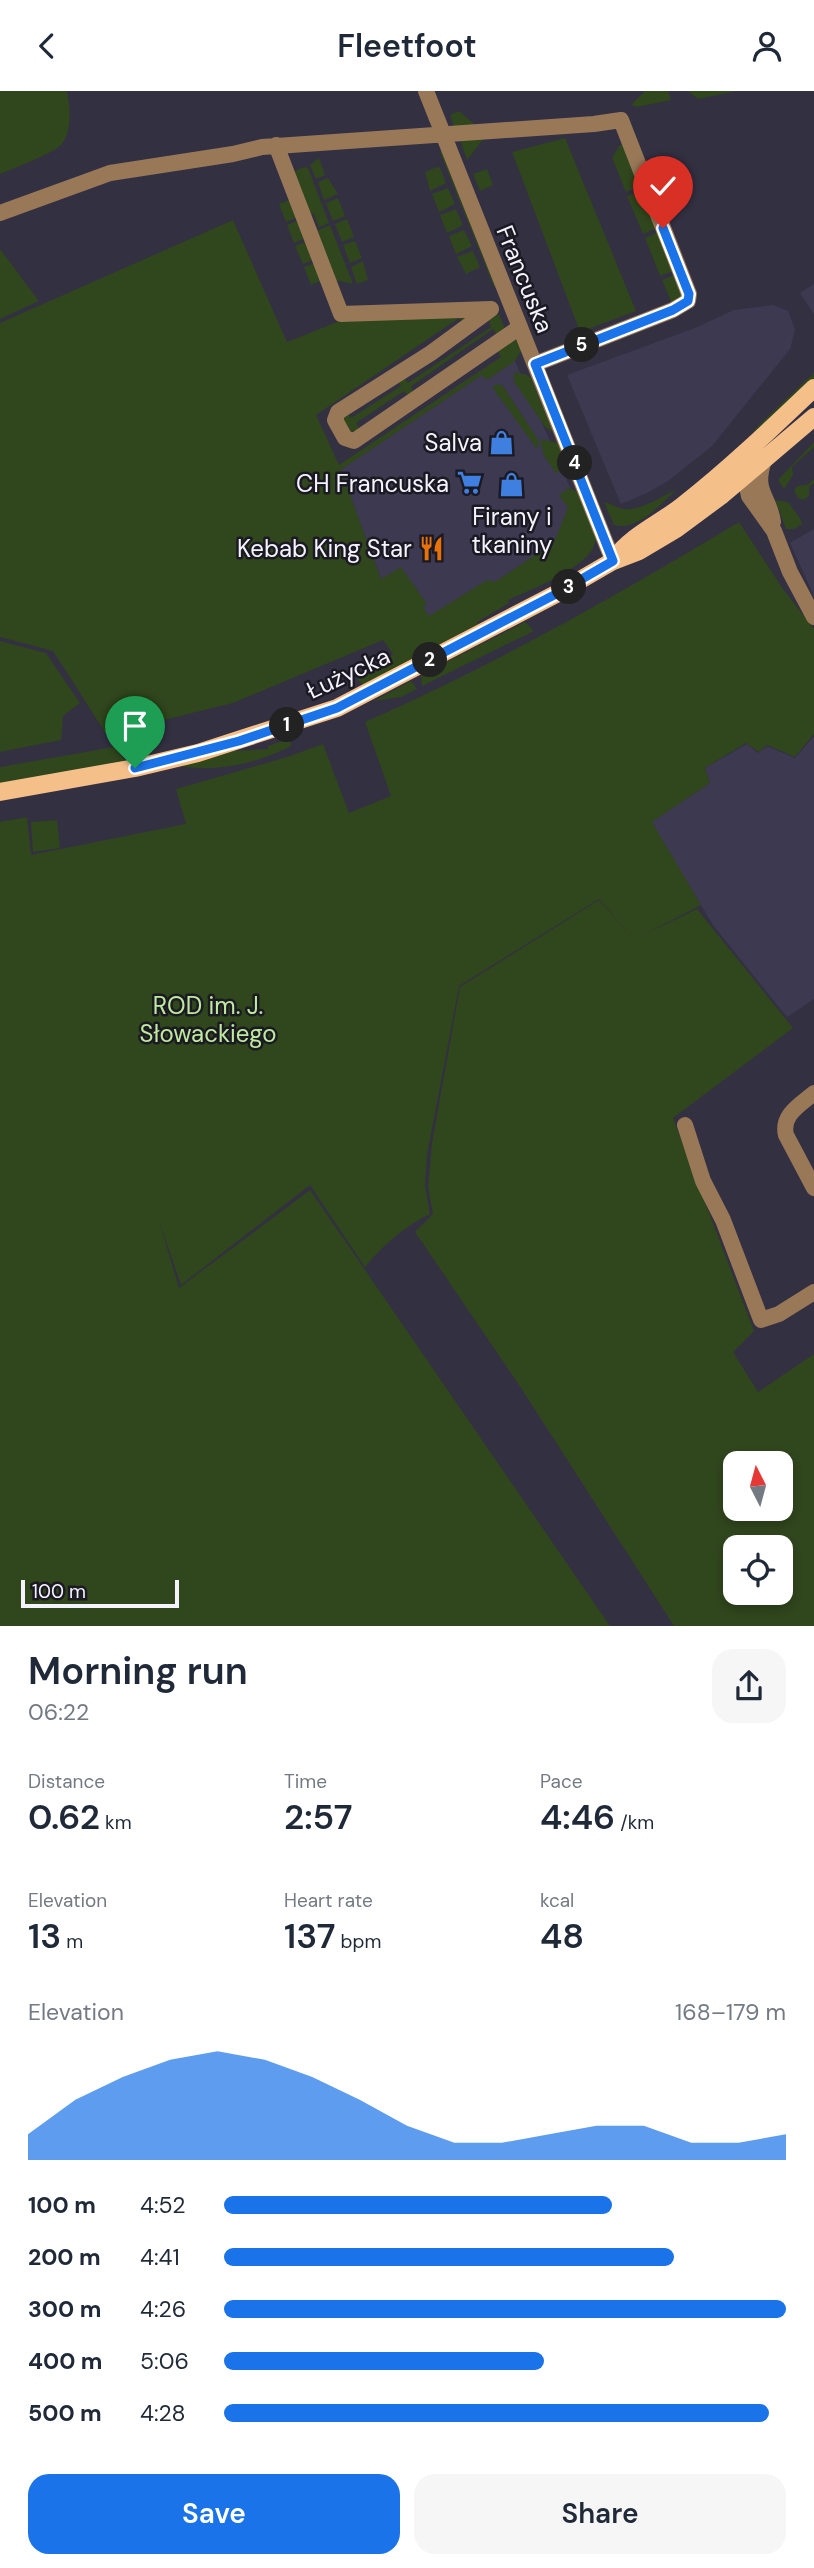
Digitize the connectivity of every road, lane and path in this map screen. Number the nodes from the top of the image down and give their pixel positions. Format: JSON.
{"nodes":[{"id":1,"x":426,"y":91,"type":"edge"},
{"id":2,"x":443,"y":134,"type":"junction"},
{"id":3,"x":276,"y":145,"type":"junction"},
{"id":4,"x":0,"y":213,"type":"edge"},
{"id":5,"x":520,"y":327,"type":"junction"},
{"id":6,"x":535,"y":364,"type":"junction"},
{"id":7,"x":809,"y":393,"type":"edge"},
{"id":8,"x":814,"y":417,"type":"edge"},
{"id":9,"x":764,"y":460,"type":"junction"},
{"id":10,"x":745,"y":477,"type":"junction"},
{"id":11,"x":717,"y":488,"type":"junction"},
{"id":12,"x":755,"y":492,"type":"junction"},
{"id":13,"x":613,"y":561,"type":"junction"},
{"id":14,"x":814,"y":617,"type":"edge"},
{"id":15,"x":0,"y":792,"type":"edge"},
{"id":16,"x":814,"y":1093,"type":"edge"},
{"id":17,"x":685,"y":1125,"type":"dead end"},
{"id":18,"x":814,"y":1188,"type":"edge"},
{"id":19,"x":814,"y":1292,"type":"edge"}],
"edges":[{"from":1,"to":2,"type":"street","name":"Francuska"},
{"from":2,"to":3,"type":"street"},
{"from":2,"to":5,"type":"street","name":"Francuska"},
{"from":2,"to":6,"type":"street"},
{"from":3,"to":4,"type":"street"},
{"from":3,"to":5,"type":"street"},
{"from":5,"to":6,"type":"street","name":"Francuska"},
{"from":6,"to":13,"type":"street","name":"Francuska"},
{"from":7,"to":10,"type":"street"},
{"from":7,"to":11,"type":"main road","name":"Łużycka"},
{"from":8,"to":9,"type":"main road","name":"Łużycka"},
{"from":9,"to":10,"type":"main road","name":"Łużycka"},
{"from":9,"to":12,"type":"street"},
{"from":10,"to":11,"type":"main road","name":"Łużycka"},
{"from":10,"to":12,"type":"street"},
{"from":11,"to":12,"type":"street"},
{"from":11,"to":13,"type":"main road","name":"Łużycka"},
{"from":12,"to":14,"type":"street"},
{"from":13,"to":15,"type":"main road","name":"Łużycka"},
{"from":16,"to":18,"type":"street"},
{"from":17,"to":19,"type":"street"}]}
